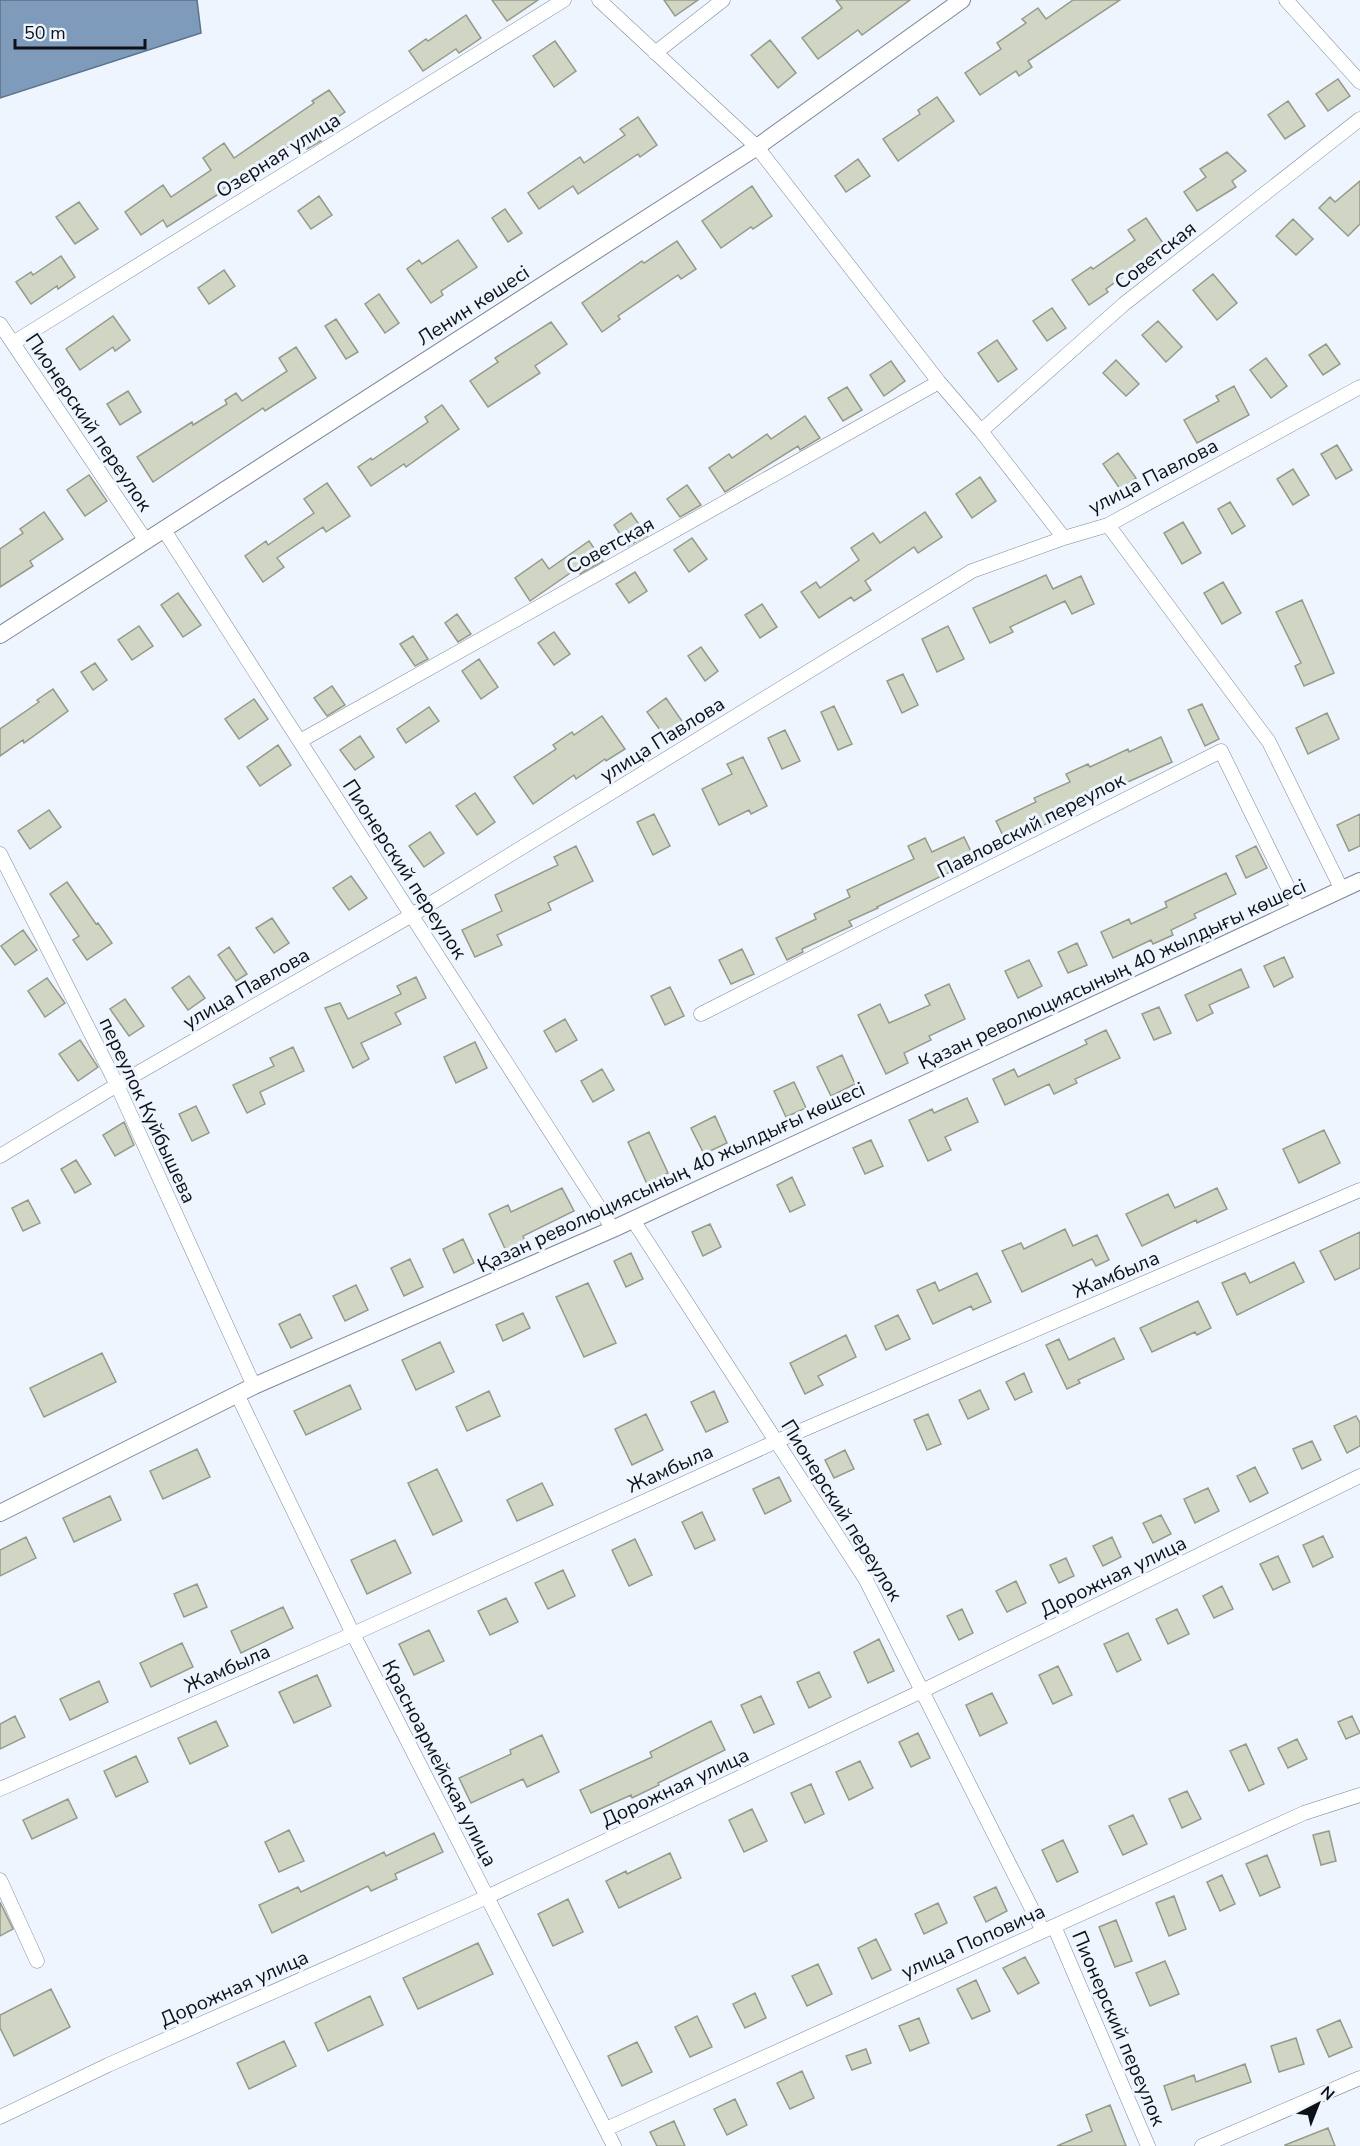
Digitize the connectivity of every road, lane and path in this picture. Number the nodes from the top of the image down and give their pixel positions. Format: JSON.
{"nodes":[{"id":1,"x":564,"y":0,"type":"edge"},
{"id":2,"x":599,"y":0,"type":"edge"},
{"id":3,"x":723,"y":0,"type":"edge"},
{"id":4,"x":962,"y":0,"type":"edge"},
{"id":5,"x":1286,"y":0,"type":"edge"},
{"id":6,"x":655,"y":52,"type":"junction"},
{"id":7,"x":1360,"y":82,"type":"edge"},
{"id":8,"x":1360,"y":119,"type":"edge"},
{"id":9,"x":757,"y":147,"type":"junction"},
{"id":10,"x":0,"y":324,"type":"edge"},
{"id":11,"x":13,"y":343,"type":"junction"},
{"id":12,"x":939,"y":382,"type":"junction"},
{"id":13,"x":1360,"y":387,"type":"edge"},
{"id":14,"x":981,"y":431,"type":"junction"},
{"id":15,"x":1108,"y":525,"type":"junction"},
{"id":16,"x":164,"y":530,"type":"junction"},
{"id":17,"x":1064,"y":538,"type":"junction"},
{"id":18,"x":146,"y":541,"type":"junction"},
{"id":19,"x":0,"y":635,"type":"edge"},
{"id":20,"x":300,"y":741,"type":"junction"},
{"id":21,"x":0,"y":854,"type":"edge"},
{"id":22,"x":1360,"y":881,"type":"edge"},
{"id":23,"x":1342,"y":890,"type":"junction"},
{"id":24,"x":1299,"y":910,"type":"junction"},
{"id":25,"x":412,"y":915,"type":"junction"},
{"id":26,"x":701,"y":1014,"type":"dead end"},
{"id":27,"x":117,"y":1085,"type":"junction"},
{"id":28,"x":0,"y":1156,"type":"edge"},
{"id":29,"x":1360,"y":1190,"type":"edge"},
{"id":30,"x":633,"y":1220,"type":"junction"},
{"id":31,"x":613,"y":1229,"type":"junction"},
{"id":32,"x":254,"y":1386,"type":"junction"},
{"id":33,"x":237,"y":1394,"type":"junction"},
{"id":34,"x":777,"y":1441,"type":"junction"},
{"id":35,"x":1360,"y":1476,"type":"edge"},
{"id":36,"x":0,"y":1514,"type":"edge"},
{"id":37,"x":352,"y":1634,"type":"junction"},
{"id":38,"x":922,"y":1691,"type":"junction"},
{"id":39,"x":0,"y":1789,"type":"edge"},
{"id":40,"x":1360,"y":1795,"type":"edge"},
{"id":41,"x":0,"y":1880,"type":"edge"},
{"id":42,"x":487,"y":1897,"type":"junction"},
{"id":43,"x":1048,"y":1928,"type":"junction"},
{"id":44,"x":37,"y":1961,"type":"dead end"},
{"id":45,"x":1360,"y":2078,"type":"edge"},
{"id":46,"x":0,"y":2117,"type":"edge"},
{"id":47,"x":606,"y":2129,"type":"junction"},
{"id":48,"x":614,"y":2146,"type":"edge"},
{"id":49,"x":1148,"y":2146,"type":"edge"},
{"id":50,"x":1202,"y":2146,"type":"edge"}],
"edges":[{"from":1,"to":11,"type":"street","name":"Озерная улица"},
{"from":2,"to":6,"type":"street"},
{"from":3,"to":6,"type":"street"},
{"from":4,"to":9,"type":"street","name":"Ленин көшесі"},
{"from":5,"to":7,"type":"street"},
{"from":6,"to":9,"type":"street"},
{"from":8,"to":14,"type":"street","name":"Советская"},
{"from":9,"to":12,"type":"street"},
{"from":9,"to":16,"type":"street","name":"Ленин көшесі"},
{"from":10,"to":11,"type":"street","name":"Пионерский переулок"},
{"from":11,"to":18,"type":"street","name":"Пионерский переулок"},
{"from":12,"to":14,"type":"street"},
{"from":12,"to":20,"type":"street","name":"Советская"},
{"from":13,"to":15,"type":"street","name":"улица Павлова"},
{"from":14,"to":17,"type":"street"},
{"from":15,"to":17,"type":"street","name":"улица Павлова"},
{"from":15,"to":23,"type":"street"},
{"from":16,"to":18,"type":"street","name":"Ленин көшесі"},
{"from":16,"to":20,"type":"street","name":"Пионерский переулок"},
{"from":17,"to":25,"type":"street","name":"улица Павлова"},
{"from":18,"to":19,"type":"street","name":"Ленин көшесі"},
{"from":20,"to":25,"type":"street","name":"Пионерский переулок"},
{"from":21,"to":27,"type":"street","name":"переулок Куйбышева"},
{"from":22,"to":23,"type":"street","name":"Қазан революциясының 40 жылдығы көшесі"},
{"from":23,"to":24,"type":"street","name":"Қазан революциясының 40 жылдығы көшесі"},
{"from":24,"to":26,"type":"street","name":"Павловский переулок"},
{"from":24,"to":30,"type":"street","name":"Қазан революциясының 40 жылдығы көшесі"},
{"from":25,"to":27,"type":"street","name":"улица Павлова"},
{"from":25,"to":31,"type":"street","name":"Пионерский переулок"},
{"from":27,"to":28,"type":"street","name":"улица Павлова"},
{"from":27,"to":32,"type":"street","name":"переулок Куйбышева"},
{"from":29,"to":34,"type":"street","name":"Жамбыла"},
{"from":30,"to":31,"type":"street","name":"Қазан революциясының 40 жылдығы көшесі"},
{"from":30,"to":34,"type":"street","name":"Пионерский переулок"},
{"from":31,"to":32,"type":"street","name":"Қазан революциясының 40 жылдығы көшесі"},
{"from":32,"to":33,"type":"street","name":"Қазан революциясының 40 жылдығы көшесі"},
{"from":33,"to":36,"type":"street","name":"Қазан революциясының 40 жылдығы көшесі"},
{"from":33,"to":37,"type":"street","name":"Красноармейская улица"},
{"from":34,"to":37,"type":"street","name":"Жамбыла"},
{"from":34,"to":38,"type":"street","name":"Пионерский переулок"},
{"from":35,"to":38,"type":"street","name":"Дорожная улица"},
{"from":37,"to":39,"type":"street","name":"Жамбыла"},
{"from":37,"to":42,"type":"street","name":"Красноармейская улица"},
{"from":38,"to":42,"type":"street","name":"Дорожная улица"},
{"from":38,"to":43,"type":"street","name":"Пионерский переулок"},
{"from":40,"to":43,"type":"street","name":"улица Поповича"},
{"from":41,"to":44,"type":"street"},
{"from":42,"to":46,"type":"street","name":"Дорожная улица"},
{"from":42,"to":47,"type":"street","name":"Красноармейская улица"},
{"from":43,"to":47,"type":"street","name":"улица Поповича"},
{"from":43,"to":49,"type":"street","name":"Пионерский переулок"},
{"from":45,"to":50,"type":"street"},
{"from":47,"to":48,"type":"street","name":"Красноармейская улица"}]}
